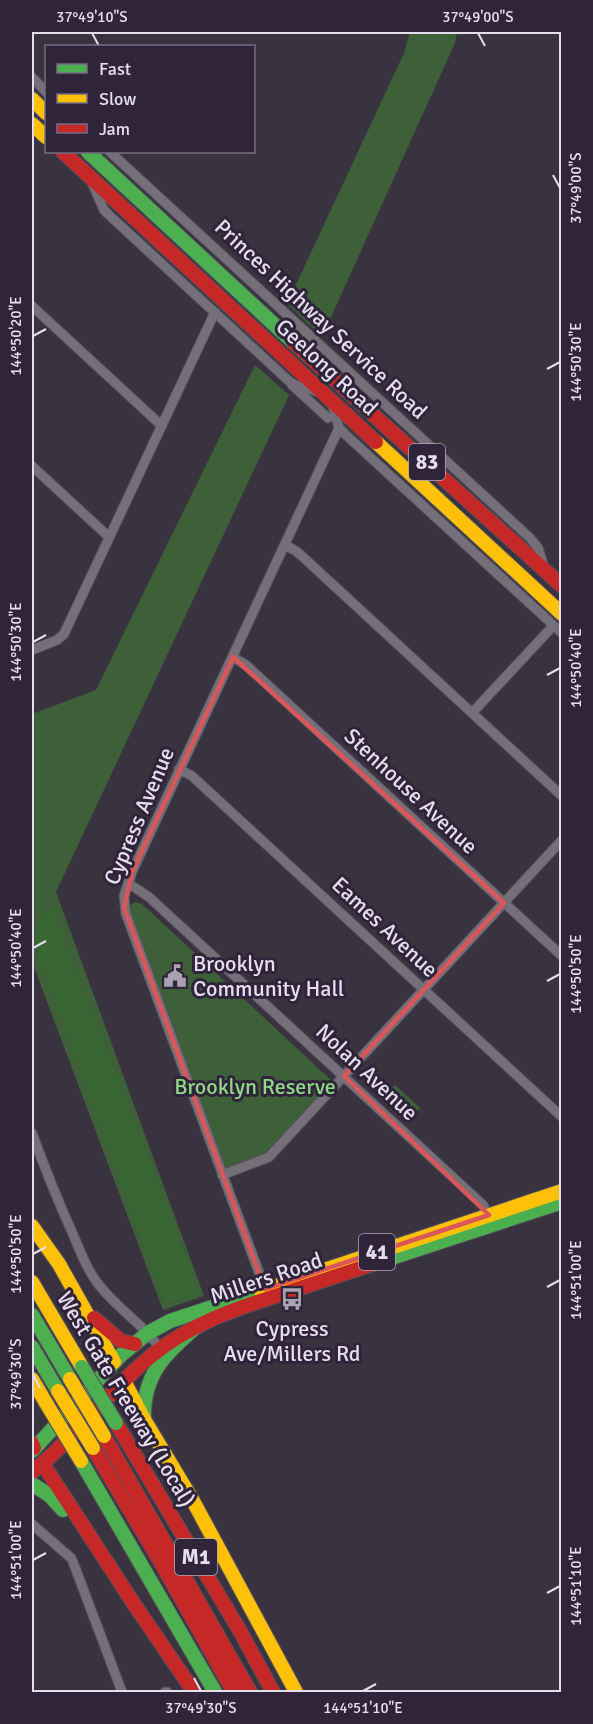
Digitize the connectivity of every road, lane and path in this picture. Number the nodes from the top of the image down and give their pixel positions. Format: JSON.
{"nodes":[{"id":1,"x":32,"y":77,"type":"edge"},
{"id":2,"x":45,"y":91,"type":"edge"},
{"id":3,"x":32,"y":99,"type":"edge"},
{"id":4,"x":45,"y":112,"type":"edge"},
{"id":5,"x":32,"y":124,"type":"edge"},
{"id":6,"x":45,"y":136,"type":"edge"},
{"id":7,"x":64,"y":153,"type":"edge"},
{"id":8,"x":89,"y":153,"type":"edge"},
{"id":9,"x":111,"y":153,"type":"edge"},
{"id":10,"x":88,"y":174,"type":"junction"},
{"id":11,"x":32,"y":306,"type":"edge"},
{"id":12,"x":215,"y":312,"type":"junction"},
{"id":13,"x":289,"y":381,"type":"junction"},
{"id":14,"x":328,"y":397,"type":"junction"},
{"id":15,"x":328,"y":418,"type":"dead end"},
{"id":16,"x":162,"y":426,"type":"junction"},
{"id":17,"x":339,"y":428,"type":"junction"},
{"id":18,"x":32,"y":466,"type":"edge"},
{"id":19,"x":444,"y":525,"type":"junction"},
{"id":20,"x":472,"y":532,"type":"junction"},
{"id":21,"x":109,"y":537,"type":"junction"},
{"id":22,"x":285,"y":545,"type":"junction"},
{"id":23,"x":546,"y":572,"type":"junction"},
{"id":24,"x":561,"y":586,"type":"edge"},
{"id":25,"x":558,"y":613,"type":"edge"},
{"id":26,"x":561,"y":633,"type":"edge"},
{"id":27,"x":32,"y":650,"type":"edge"},
{"id":28,"x":233,"y":657,"type":"junction"},
{"id":29,"x":472,"y":713,"type":"junction"},
{"id":30,"x":179,"y":769,"type":"junction"},
{"id":31,"x":561,"y":796,"type":"edge"},
{"id":32,"x":561,"y":840,"type":"edge"},
{"id":33,"x":128,"y":883,"type":"junction"},
{"id":34,"x":504,"y":903,"type":"junction"},
{"id":35,"x":561,"y":956,"type":"edge"},
{"id":36,"x":424,"y":990,"type":"junction"},
{"id":37,"x":344,"y":1076,"type":"junction"},
{"id":38,"x":561,"y":1117,"type":"edge"},
{"id":39,"x":32,"y":1133,"type":"edge"},
{"id":40,"x":222,"y":1175,"type":"junction"},
{"id":41,"x":561,"y":1191,"type":"edge"},
{"id":42,"x":561,"y":1202,"type":"edge"},
{"id":43,"x":491,"y":1220,"type":"junction"},
{"id":44,"x":32,"y":1226,"type":"edge"},
{"id":45,"x":32,"y":1282,"type":"edge"},
{"id":46,"x":267,"y":1294,"type":"junction"},
{"id":47,"x":85,"y":1309,"type":"junction"},
{"id":48,"x":32,"y":1315,"type":"edge"},
{"id":49,"x":148,"y":1333,"type":"junction"},
{"id":50,"x":135,"y":1344,"type":"junction"},
{"id":51,"x":32,"y":1347,"type":"edge"},
{"id":52,"x":162,"y":1352,"type":"junction"},
{"id":53,"x":114,"y":1362,"type":"junction"},
{"id":54,"x":32,"y":1379,"type":"edge"},
{"id":55,"x":124,"y":1381,"type":"junction"},
{"id":56,"x":145,"y":1421,"type":"junction"},
{"id":57,"x":32,"y":1447,"type":"edge"},
{"id":58,"x":37,"y":1468,"type":"edge"},
{"id":59,"x":32,"y":1484,"type":"edge"},
{"id":60,"x":32,"y":1524,"type":"edge"},
{"id":61,"x":132,"y":1601,"type":"junction"},
{"id":62,"x":122,"y":1692,"type":"edge"},
{"id":63,"x":194,"y":1692,"type":"edge"},
{"id":64,"x":215,"y":1692,"type":"edge"},
{"id":65,"x":234,"y":1692,"type":"edge"},
{"id":66,"x":250,"y":1692,"type":"edge"},
{"id":67,"x":273,"y":1692,"type":"edge"},
{"id":68,"x":296,"y":1692,"type":"edge"}],
"edges":[{"from":1,"to":2,"type":"street"},
{"from":3,"to":4,"type":"main road"},
{"from":5,"to":6,"type":"main road"},
{"from":7,"to":10,"type":"main road","name":"Geelong Road","number":"83"},
{"from":8,"to":23,"type":"main road","name":"Geelong Road","number":"83"},
{"from":9,"to":23,"type":"street","name":"Princes Highway Service Road"},
{"from":10,"to":12,"type":"street"},
{"from":10,"to":14,"type":"main road","name":"Geelong Road","number":"83"},
{"from":11,"to":16,"type":"street"},
{"from":12,"to":13,"type":"street"},
{"from":12,"to":16,"type":"street"},
{"from":13,"to":14,"type":"street"},
{"from":13,"to":15,"type":"street"},
{"from":14,"to":17,"type":"street"},
{"from":14,"to":20,"type":"main road","name":"Geelong Road","number":"83"},
{"from":16,"to":21,"type":"street"},
{"from":17,"to":19,"type":"street"},
{"from":17,"to":22,"type":"street","name":"Cypress Avenue"},
{"from":18,"to":21,"type":"street"},
{"from":19,"to":20,"type":"street"},
{"from":19,"to":25,"type":"street"},
{"from":20,"to":25,"type":"main road","name":"Geelong Road","number":"83"},
{"from":21,"to":27,"type":"street"},
{"from":22,"to":28,"type":"street","name":"Cypress Avenue"},
{"from":22,"to":29,"type":"street"},
{"from":23,"to":24,"type":"main road","name":"Geelong Road","number":"83"},
{"from":25,"to":26,"type":"street"},
{"from":25,"to":29,"type":"street"},
{"from":28,"to":30,"type":"street","name":"Cypress Avenue"},
{"from":28,"to":34,"type":"street","name":"Stenhouse Avenue"},
{"from":29,"to":31,"type":"street"},
{"from":30,"to":33,"type":"street","name":"Cypress Avenue"},
{"from":30,"to":36,"type":"street","name":"Eames Avenue"},
{"from":32,"to":34,"type":"street"},
{"from":33,"to":37,"type":"street","name":"Nolan Avenue"},
{"from":33,"to":40,"type":"street","name":"Cypress Avenue"},
{"from":34,"to":35,"type":"street","name":"Stenhouse Avenue"},
{"from":34,"to":36,"type":"street"},
{"from":36,"to":37,"type":"street"},
{"from":36,"to":38,"type":"street","name":"Eames Avenue"},
{"from":37,"to":40,"type":"street"},
{"from":37,"to":43,"type":"street","name":"Nolan Avenue"},
{"from":39,"to":49,"type":"street"},
{"from":40,"to":46,"type":"street","name":"Cypress Avenue"},
{"from":41,"to":43,"type":"main road","name":"Millers Road","number":"41"},
{"from":42,"to":43,"type":"main road","name":"Millers Road","number":"41"},
{"from":43,"to":46,"type":"main road","name":"Millers Road","number":"41"},
{"from":44,"to":47,"type":"main road"},
{"from":45,"to":67,"type":"main road","name":"West Gate Freeway (Local)","number":"M1","bridge":true},
{"from":46,"to":49,"type":"main road","name":"Millers Road","number":"41"},
{"from":46,"to":52,"type":"main road","name":"Millers Road","number":"41"},
{"from":47,"to":50,"type":"main road"},
{"from":47,"to":53,"type":"main road"},
{"from":48,"to":66,"type":"main road","number":"M1","bridge":true},
{"from":49,"to":50,"type":"main road","name":"Millers Road","number":"41"},
{"from":49,"to":52,"type":"street"},
{"from":50,"to":53,"type":"main road","name":"Millers Road","number":"41"},
{"from":51,"to":65,"type":"main road","number":"M1","bridge":true},
{"from":52,"to":55,"type":"main road"},
{"from":52,"to":56,"type":"main road"},
{"from":53,"to":55,"type":"main road"},
{"from":53,"to":57,"type":"main road","name":"Millers Road","number":"41"},
{"from":54,"to":64,"type":"main road","number":"M1","bridge":true},
{"from":55,"to":56,"type":"main road"},
{"from":55,"to":58,"type":"main road"},
{"from":56,"to":68,"type":"main road"},
{"from":57,"to":58,"type":"main road"},
{"from":58,"to":61,"type":"main road"},
{"from":59,"to":61,"type":"main road"},
{"from":60,"to":62,"type":"street"},
{"from":61,"to":63,"type":"main road"}]}
